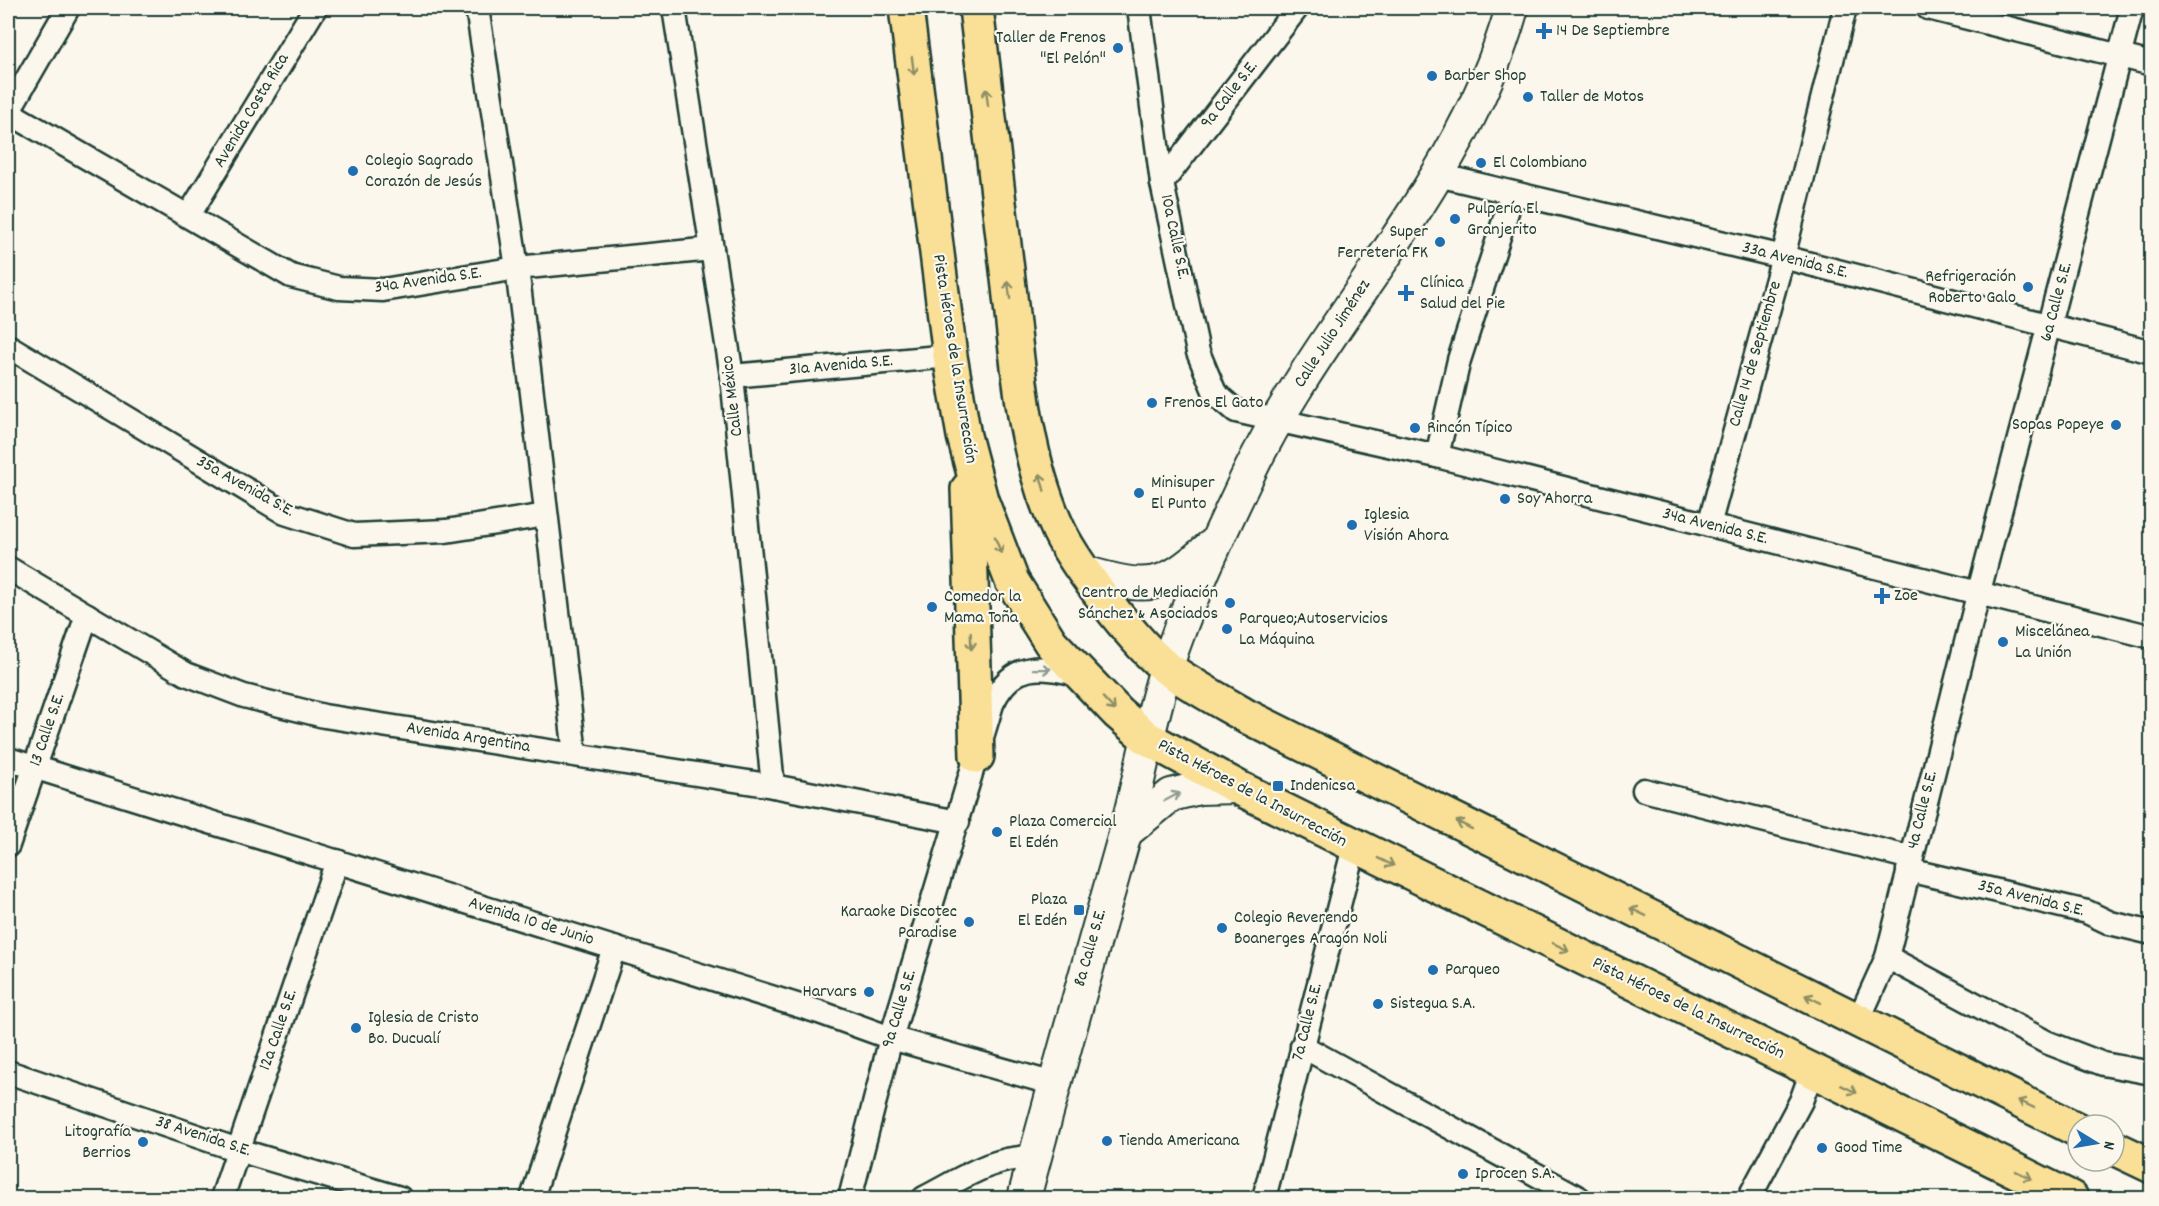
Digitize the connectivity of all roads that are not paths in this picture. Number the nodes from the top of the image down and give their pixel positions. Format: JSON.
{"nodes":[{"id":1,"x":68,"y":8,"type":"edge"},
{"id":2,"x":315,"y":8,"type":"edge"},
{"id":3,"x":477,"y":8,"type":"edge"},
{"id":4,"x":674,"y":8,"type":"edge"},
{"id":5,"x":906,"y":8,"type":"edge"},
{"id":6,"x":976,"y":8,"type":"edge"},
{"id":7,"x":1139,"y":8,"type":"edge"},
{"id":8,"x":1297,"y":8,"type":"edge"},
{"id":9,"x":1512,"y":8,"type":"edge"},
{"id":10,"x":1845,"y":8,"type":"edge"},
{"id":11,"x":1928,"y":8,"type":"edge"},
{"id":12,"x":2132,"y":8,"type":"edge"},
{"id":13,"x":2120,"y":55,"type":"junction"},
{"id":14,"x":2151,"y":64,"type":"edge"},
{"id":15,"x":8,"y":112,"type":"edge"},
{"id":16,"x":1438,"y":175,"type":"junction"},
{"id":17,"x":1162,"y":183,"type":"junction"},
{"id":18,"x":1513,"y":193,"type":"junction"},
{"id":19,"x":189,"y":215,"type":"junction"},
{"id":20,"x":712,"y":249,"type":"junction"},
{"id":21,"x":1783,"y":257,"type":"junction"},
{"id":22,"x":517,"y":268,"type":"junction"},
{"id":23,"x":2050,"y":328,"type":"junction"},
{"id":24,"x":8,"y":346,"type":"edge"},
{"id":25,"x":2151,"y":352,"type":"edge"},
{"id":26,"x":950,"y":356,"type":"junction"},
{"id":27,"x":732,"y":376,"type":"junction"},
{"id":28,"x":1277,"y":420,"type":"junction"},
{"id":29,"x":1437,"y":456,"type":"junction"},
{"id":30,"x":967,"y":457,"type":"junction"},
{"id":31,"x":546,"y":515,"type":"junction"},
{"id":32,"x":1709,"y":525,"type":"junction"},
{"id":33,"x":1218,"y":540,"type":"junction"},
{"id":34,"x":8,"y":568,"type":"edge"},
{"id":35,"x":1087,"y":573,"type":"junction"},
{"id":36,"x":1978,"y":595,"type":"junction"},
{"id":37,"x":87,"y":615,"type":"junction"},
{"id":38,"x":2151,"y":638,"type":"edge"},
{"id":39,"x":1167,"y":668,"type":"junction"},
{"id":40,"x":1081,"y":675,"type":"junction"},
{"id":41,"x":1147,"y":738,"type":"junction"},
{"id":42,"x":575,"y":754,"type":"junction"},
{"id":43,"x":977,"y":756,"type":"junction"},
{"id":44,"x":8,"y":759,"type":"edge"},
{"id":45,"x":35,"y":767,"type":"junction"},
{"id":46,"x":773,"y":786,"type":"junction"},
{"id":47,"x":1236,"y":788,"type":"junction"},
{"id":48,"x":1644,"y":790,"type":"dead end"},
{"id":49,"x":958,"y":822,"type":"junction"},
{"id":50,"x":1126,"y":832,"type":"junction"},
{"id":51,"x":8,"y":845,"type":"edge"},
{"id":52,"x":1354,"y":847,"type":"junction"},
{"id":53,"x":337,"y":861,"type":"junction"},
{"id":54,"x":1910,"y":864,"type":"junction"},
{"id":55,"x":2151,"y":933,"type":"edge"},
{"id":56,"x":614,"y":948,"type":"junction"},
{"id":57,"x":1887,"y":957,"type":"junction"},
{"id":58,"x":1857,"y":1021,"type":"junction"},
{"id":59,"x":891,"y":1038,"type":"junction"},
{"id":60,"x":1302,"y":1046,"type":"junction"},
{"id":61,"x":1812,"y":1071,"type":"junction"},
{"id":62,"x":8,"y":1072,"type":"edge"},
{"id":63,"x":2151,"y":1073,"type":"edge"},
{"id":64,"x":1054,"y":1084,"type":"junction"},
{"id":65,"x":2066,"y":1124,"type":"edge"},
{"id":66,"x":238,"y":1150,"type":"junction"},
{"id":67,"x":2126,"y":1154,"type":"edge"},
{"id":68,"x":1035,"y":1158,"type":"junction"},
{"id":69,"x":2151,"y":1166,"type":"edge"},
{"id":70,"x":1571,"y":1197,"type":"edge"},
{"id":71,"x":222,"y":1198,"type":"edge"},
{"id":72,"x":400,"y":1198,"type":"edge"},
{"id":73,"x":532,"y":1198,"type":"edge"},
{"id":74,"x":850,"y":1198,"type":"edge"},
{"id":75,"x":924,"y":1198,"type":"edge"},
{"id":76,"x":1024,"y":1198,"type":"edge"},
{"id":77,"x":1264,"y":1198,"type":"edge"},
{"id":78,"x":1749,"y":1198,"type":"edge"},
{"id":79,"x":2071,"y":1198,"type":"edge"}],
"edges":[{"from":1,"to":15,"type":"street"},
{"from":2,"to":19,"type":"street","name":"Avenida Costa Rica"},
{"from":3,"to":22,"type":"street"},
{"from":4,"to":20,"type":"street","name":"Calle México"},
{"from":5,"to":26,"type":"main road","name":"Pista Héroes de la Insurrección","one_way":true},
{"from":35,"to":6,"type":"main road","one_way":true},
{"from":7,"to":17,"type":"street","name":"10a Calle S.E."},
{"from":8,"to":17,"type":"street","name":"9a Calle S.E."},
{"from":9,"to":16,"type":"main road","name":"Calle Julio Jiménez"},
{"from":10,"to":21,"type":"street","name":"Calle 14 de Septiembre"},
{"from":11,"to":13,"type":"street"},
{"from":12,"to":13,"type":"street","name":"6a Calle S.E."},
{"from":13,"to":14,"type":"street"},
{"from":13,"to":23,"type":"street","name":"6a Calle S.E."},
{"from":15,"to":19,"type":"street","name":"34a Avenida S.E."},
{"from":16,"to":18,"type":"street","name":"33a Avenida S.E."},
{"from":16,"to":28,"type":"main road","name":"Calle Julio Jiménez"},
{"from":17,"to":28,"type":"street","name":"10a Calle S.E."},
{"from":18,"to":21,"type":"street","name":"33a Avenida S.E."},
{"from":18,"to":29,"type":"street"},
{"from":19,"to":22,"type":"street","name":"34a Avenida S.E."},
{"from":20,"to":22,"type":"street","name":"34a Avenida S.E."},
{"from":20,"to":27,"type":"street","name":"Calle México"},
{"from":21,"to":23,"type":"street","name":"33a Avenida S.E."},
{"from":21,"to":32,"type":"street","name":"Calle 14 de Septiembre"},
{"from":22,"to":31,"type":"street"},
{"from":23,"to":25,"type":"street","name":"33a Avenida S.E."},
{"from":23,"to":36,"type":"street","name":"6a Calle S.E."},
{"from":24,"to":31,"type":"street","name":"35a Avenida S.E."},
{"from":26,"to":27,"type":"street","name":"31a Avenida S.E."},
{"from":26,"to":30,"type":"main road","name":"Pista Héroes de la Insurrección"},
{"from":27,"to":46,"type":"street","name":"Calle México"},
{"from":28,"to":29,"type":"street","name":"34a Avenida S.E."},
{"from":28,"to":33,"type":"main road","name":"Calle Julio Jiménez"},
{"from":29,"to":32,"type":"street","name":"34a Avenida S.E."},
{"from":30,"to":40,"type":"main road","name":"Pista Héroes de la Insurrección","one_way":true},
{"from":30,"to":43,"type":"main road","one_way":true},
{"from":31,"to":42,"type":"street"},
{"from":32,"to":36,"type":"street","name":"34a Avenida S.E."},
{"from":33,"to":35,"type":"main road"},
{"from":33,"to":39,"type":"main road","name":"Calle Julio Jiménez"},
{"from":34,"to":37,"type":"street","name":"Avenida Argentina"},
{"from":35,"to":39,"type":"main road"},
{"from":36,"to":38,"type":"street","name":"34a Avenida S.E."},
{"from":36,"to":54,"type":"street","name":"4a Calle S.E."},
{"from":37,"to":42,"type":"street","name":"Avenida Argentina"},
{"from":37,"to":45,"type":"street","name":"13 Calle S.E."},
{"from":39,"to":41,"type":"main road","name":"Calle Julio Jiménez"},
{"from":58,"to":39,"type":"main road","one_way":true},
{"from":40,"to":41,"type":"main road","name":"Pista Héroes de la Insurrección","one_way":true},
{"from":43,"to":40,"type":"street","name":"9a Calle S.E.","one_way":true},
{"from":41,"to":47,"type":"main road","name":"Pista Héroes de la Insurrección"},
{"from":41,"to":50,"type":"main road","name":"8a Calle S.E."},
{"from":42,"to":46,"type":"street","name":"Avenida Argentina"},
{"from":43,"to":49,"type":"street","name":"9a Calle S.E."},
{"from":44,"to":45,"type":"street","name":"Avenida 10 de Junio"},
{"from":45,"to":51,"type":"street","name":"13 Calle S.E."},
{"from":45,"to":53,"type":"street","name":"Avenida 10 de Junio"},
{"from":46,"to":49,"type":"street","name":"Avenida Argentina"},
{"from":50,"to":47,"type":"main road","one_way":true},
{"from":47,"to":52,"type":"main road","name":"Pista Héroes de la Insurrección"},
{"from":48,"to":54,"type":"street","name":"35a Avenida S.E."},
{"from":49,"to":59,"type":"street","name":"9a Calle S.E."},
{"from":50,"to":64,"type":"main road","name":"8a Calle S.E."},
{"from":52,"to":60,"type":"street","name":"7a Calle S.E."},
{"from":52,"to":61,"type":"main road","name":"Pista Héroes de la Insurrección","one_way":true},
{"from":53,"to":56,"type":"street","name":"Avenida 10 de Junio"},
{"from":53,"to":66,"type":"street","name":"12a Calle S.E."},
{"from":54,"to":55,"type":"street","name":"35a Avenida S.E."},
{"from":54,"to":57,"type":"street","name":"4a Calle S.E."},
{"from":56,"to":59,"type":"street","name":"Avenida 10 de Junio"},
{"from":56,"to":73,"type":"street"},
{"from":57,"to":58,"type":"street","name":"4a Calle S.E."},
{"from":57,"to":63,"type":"street"},
{"from":65,"to":58,"type":"main road","one_way":true},
{"from":59,"to":64,"type":"street","name":"Avenida 10 de Junio"},
{"from":59,"to":74,"type":"street","name":"9a Calle S.E."},
{"from":60,"to":70,"type":"street"},
{"from":60,"to":77,"type":"street","name":"7a Calle S.E."},
{"from":61,"to":78,"type":"street"},
{"from":61,"to":79,"type":"main road","name":"Pista Héroes de la Insurrección","one_way":true},
{"from":62,"to":66,"type":"street","name":"38 Avenida S.E."},
{"from":64,"to":68,"type":"main road","name":"8a Calle S.E."},
{"from":66,"to":71,"type":"street","name":"12a Calle S.E."},
{"from":66,"to":72,"type":"street","name":"38 Avenida S.E."},
{"from":67,"to":69,"type":"main road"},
{"from":68,"to":75,"type":"street"},
{"from":68,"to":76,"type":"main road"}]}
